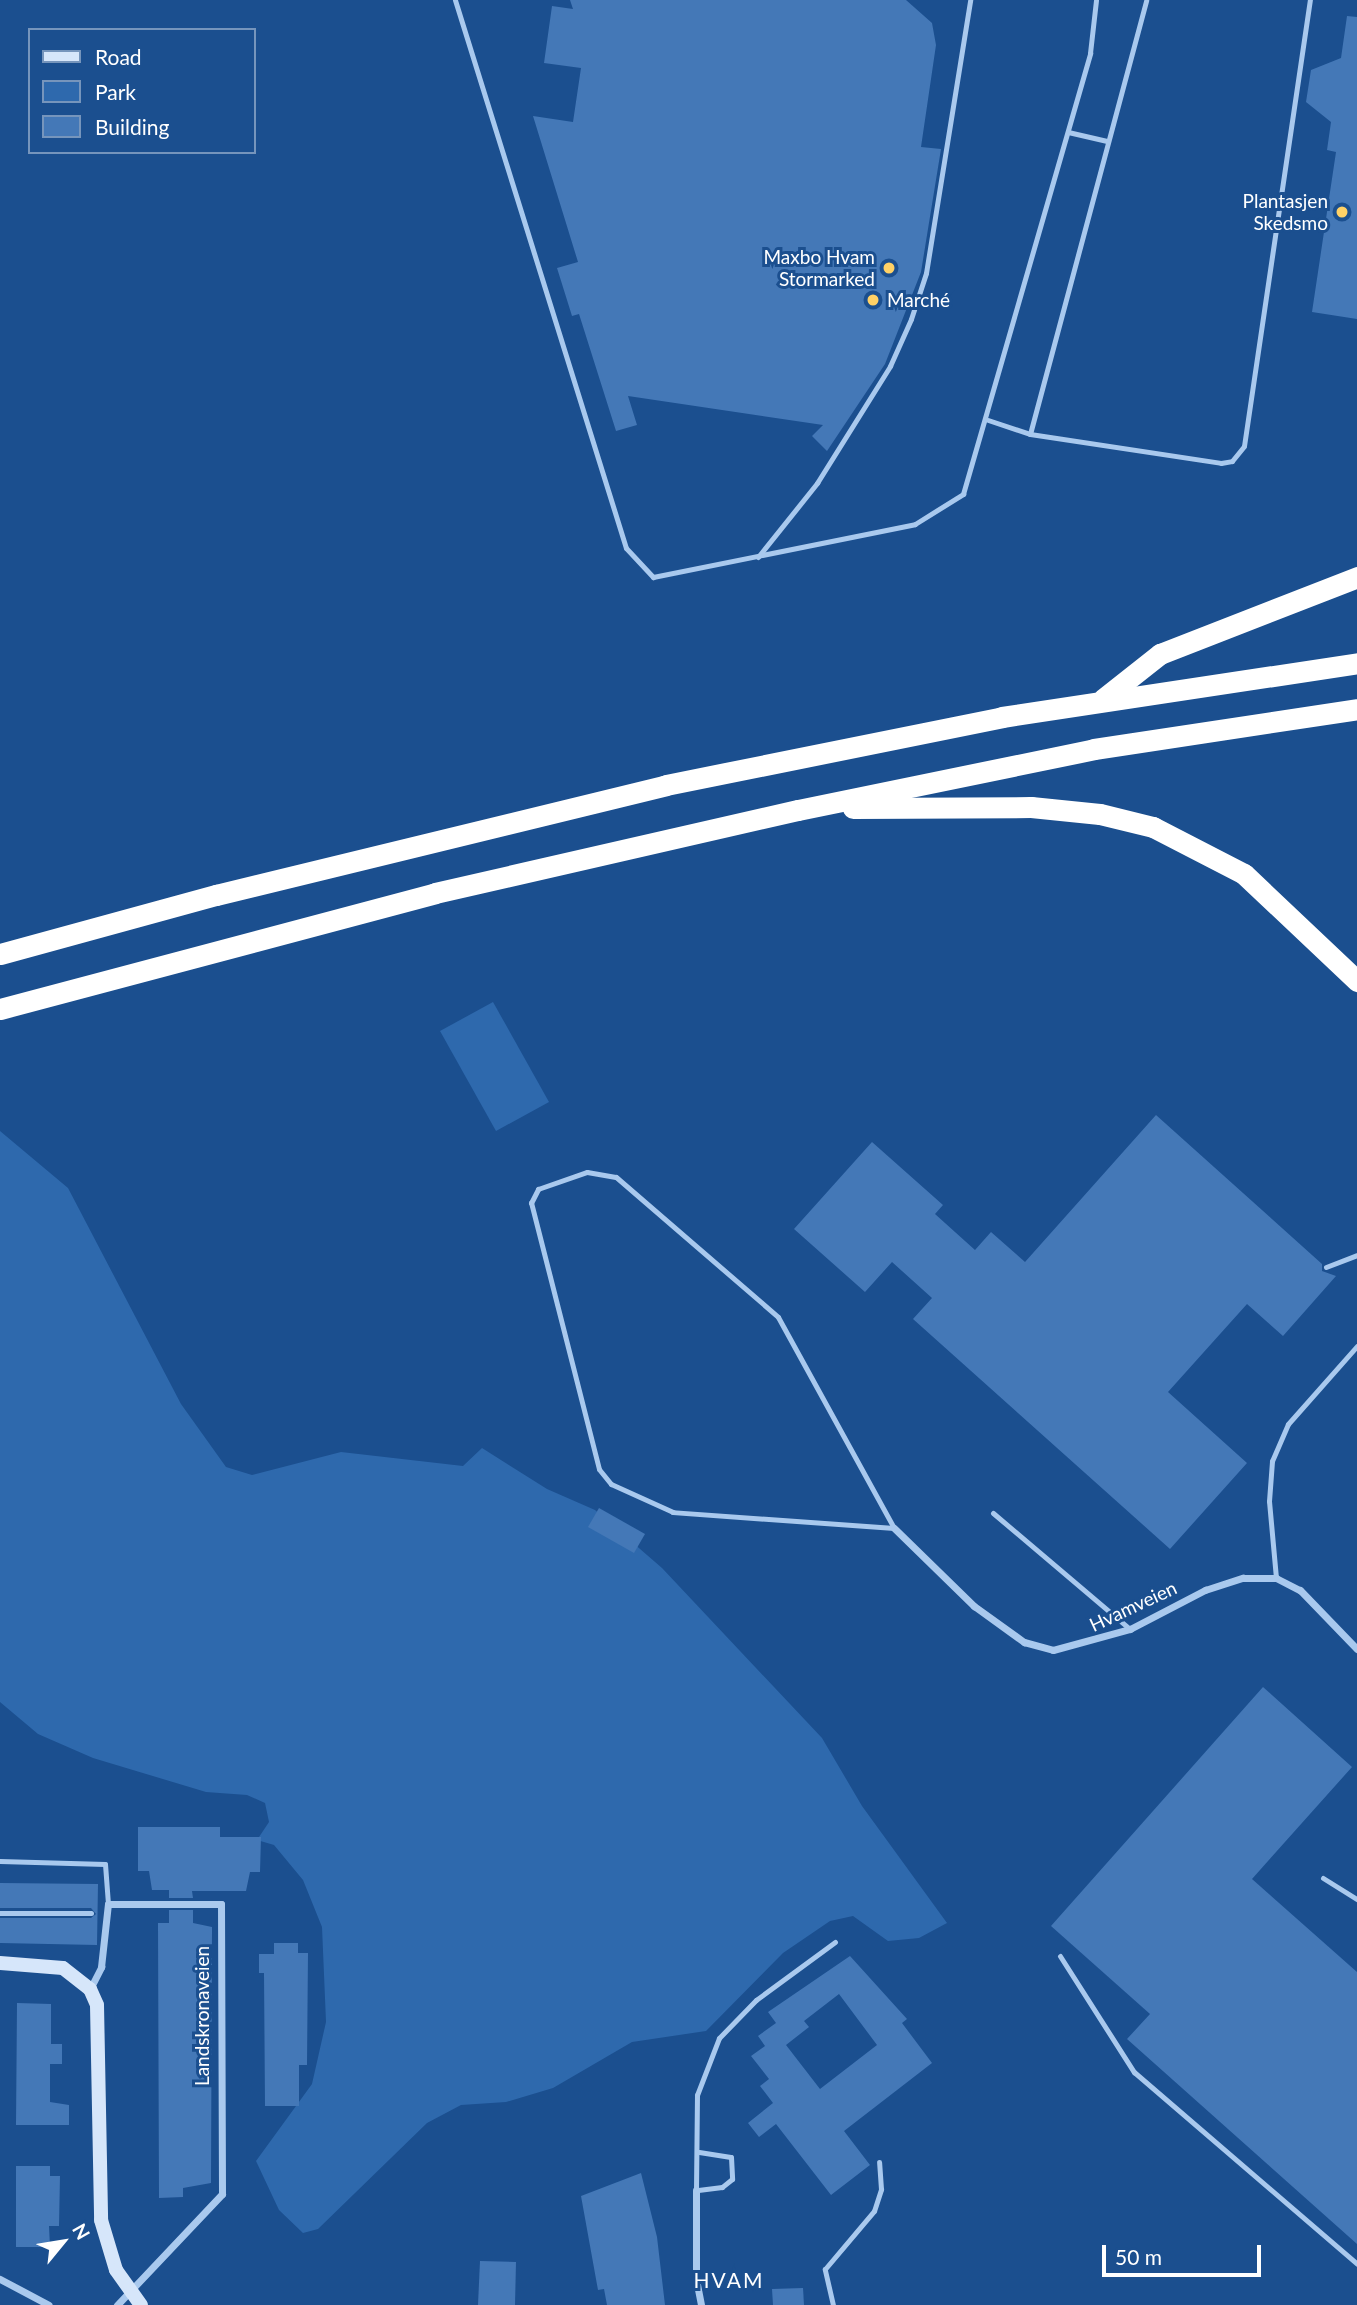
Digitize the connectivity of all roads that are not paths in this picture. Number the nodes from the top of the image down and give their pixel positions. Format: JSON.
{"nodes":[{"id":1,"x":455,"y":0,"type":"edge"},
{"id":2,"x":970,"y":0,"type":"edge"},
{"id":3,"x":1096,"y":0,"type":"edge"},
{"id":4,"x":1146,"y":0,"type":"edge"},
{"id":5,"x":1310,"y":0,"type":"edge"},
{"id":6,"x":1068,"y":132,"type":"junction"},
{"id":7,"x":1107,"y":141,"type":"junction"},
{"id":8,"x":988,"y":420,"type":"junction"},
{"id":9,"x":1030,"y":434,"type":"junction"},
{"id":10,"x":758,"y":557,"type":"junction"},
{"id":11,"x":1357,"y":577,"type":"edge"},
{"id":12,"x":1357,"y":663,"type":"edge"},
{"id":13,"x":1101,"y":700,"type":"junction"},
{"id":14,"x":1357,"y":709,"type":"edge"},
{"id":15,"x":798,"y":810,"type":"junction"},
{"id":16,"x":0,"y":954,"type":"edge"},
{"id":17,"x":1357,"y":981,"type":"edge"},
{"id":18,"x":0,"y":1009,"type":"edge"},
{"id":19,"x":1357,"y":1255,"type":"edge"},
{"id":20,"x":1326,"y":1267,"type":"dead end"},
{"id":21,"x":1357,"y":1346,"type":"edge"},
{"id":22,"x":993,"y":1513,"type":"dead end"},
{"id":23,"x":894,"y":1528,"type":"junction"},
{"id":24,"x":1276,"y":1578,"type":"junction"},
{"id":25,"x":1130,"y":1629,"type":"junction"},
{"id":26,"x":1357,"y":1650,"type":"edge"},
{"id":27,"x":0,"y":1861,"type":"edge"},
{"id":28,"x":1323,"y":1878,"type":"dead end"},
{"id":29,"x":1357,"y":1899,"type":"edge"},
{"id":30,"x":108,"y":1904,"type":"junction"},
{"id":31,"x":0,"y":1913,"type":"edge"},
{"id":32,"x":91,"y":1913,"type":"dead end"},
{"id":33,"x":835,"y":1942,"type":"dead end"},
{"id":34,"x":1060,"y":1956,"type":"dead end"},
{"id":35,"x":0,"y":1963,"type":"edge"},
{"id":36,"x":90,"y":1989,"type":"junction"},
{"id":37,"x":699,"y":2152,"type":"junction"},
{"id":38,"x":879,"y":2162,"type":"dead end"},
{"id":39,"x":696,"y":2190,"type":"junction"},
{"id":40,"x":1357,"y":2264,"type":"edge"},
{"id":41,"x":0,"y":2279,"type":"edge"},
{"id":42,"x":128,"y":2289,"type":"junction"},
{"id":43,"x":48,"y":2305,"type":"edge"},
{"id":44,"x":117,"y":2305,"type":"edge"},
{"id":45,"x":141,"y":2305,"type":"edge"},
{"id":46,"x":701,"y":2305,"type":"edge"},
{"id":47,"x":833,"y":2305,"type":"edge"}],
"edges":[{"from":1,"to":10,"type":"lane"},
{"from":2,"to":10,"type":"lane"},
{"from":3,"to":6,"type":"lane"},
{"from":4,"to":7,"type":"lane"},
{"from":5,"to":9,"type":"lane"},
{"from":6,"to":7,"type":"lane"},
{"from":6,"to":8,"type":"lane"},
{"from":7,"to":9,"type":"lane"},
{"from":8,"to":9,"type":"lane"},
{"from":8,"to":10,"type":"lane"},
{"from":11,"to":13,"type":"highway"},
{"from":12,"to":13,"type":"highway"},
{"from":13,"to":16,"type":"highway"},
{"from":14,"to":15,"type":"highway"},
{"from":15,"to":17,"type":"highway"},
{"from":15,"to":18,"type":"highway"},
{"from":19,"to":20,"type":"lane"},
{"from":21,"to":24,"type":"lane"},
{"from":22,"to":25,"type":"lane"},
{"from":23,"to":23,"type":"lane"},
{"from":23,"to":25,"type":"street","name":"Hvamveien"},
{"from":24,"to":25,"type":"street","name":"Hvamveien"},
{"from":24,"to":26,"type":"street"},
{"from":27,"to":30,"type":"lane"},
{"from":28,"to":29,"type":"lane"},
{"from":30,"to":36,"type":"street"},
{"from":30,"to":42,"type":"street","name":"Landskronaveien"},
{"from":31,"to":32,"type":"lane"},
{"from":33,"to":37,"type":"lane"},
{"from":34,"to":40,"type":"lane"},
{"from":35,"to":36,"type":"street"},
{"from":36,"to":42,"type":"street"},
{"from":37,"to":39,"type":"lane"},
{"from":37,"to":39,"type":"lane"},
{"from":38,"to":47,"type":"lane"},
{"from":39,"to":46,"type":"street"},
{"from":41,"to":43,"type":"street"},
{"from":42,"to":44,"type":"street"},
{"from":42,"to":45,"type":"street"}]}
